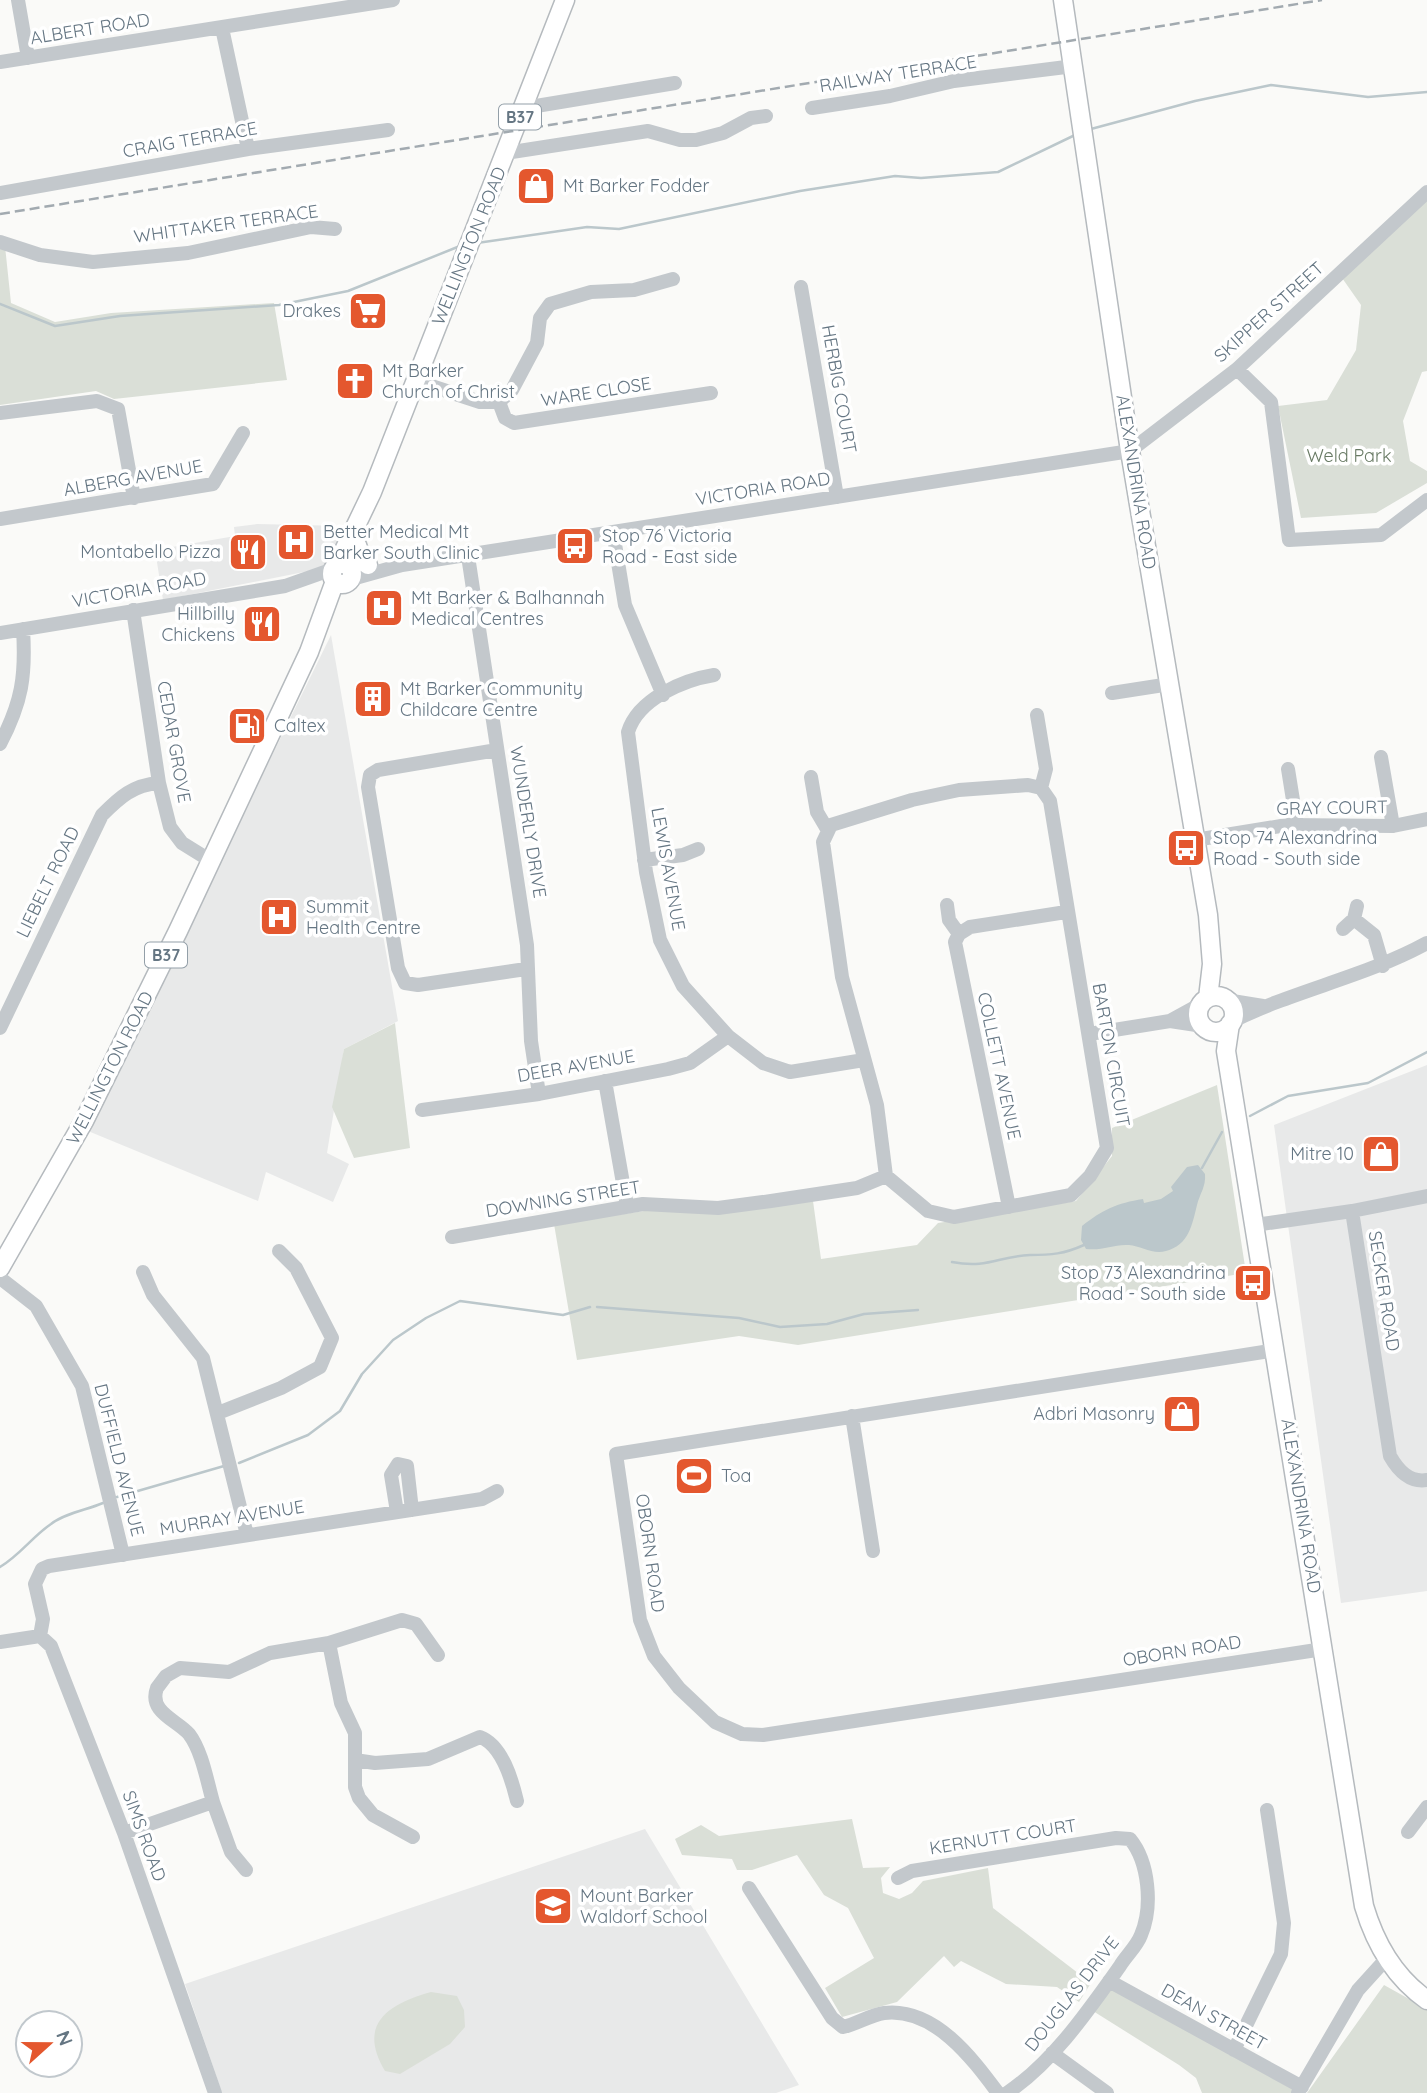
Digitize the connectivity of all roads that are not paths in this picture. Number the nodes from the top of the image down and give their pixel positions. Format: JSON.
{"nodes":[{"id":1,"x":18,"y":0,"type":"edge"},
{"id":2,"x":393,"y":0,"type":"edge"},
{"id":3,"x":565,"y":0,"type":"edge"},
{"id":4,"x":1063,"y":0,"type":"edge"},
{"id":5,"x":222,"y":28,"type":"junction"},
{"id":6,"x":28,"y":58,"type":"junction"},
{"id":7,"x":0,"y":62,"type":"edge"},
{"id":8,"x":1073,"y":66,"type":"junction"},
{"id":9,"x":675,"y":83,"type":"dead end"},
{"id":10,"x":524,"y":107,"type":"junction"},
{"id":11,"x":812,"y":108,"type":"dead end"},
{"id":12,"x":766,"y":116,"type":"dead end"},
{"id":13,"x":388,"y":130,"type":"dead end"},
{"id":14,"x":248,"y":149,"type":"junction"},
{"id":15,"x":506,"y":153,"type":"junction"},
{"id":16,"x":1427,"y":192,"type":"edge"},
{"id":17,"x":0,"y":193,"type":"edge"},
{"id":18,"x":335,"y":229,"type":"dead end"},
{"id":19,"x":0,"y":242,"type":"edge"},
{"id":20,"x":673,"y":279,"type":"dead end"},
{"id":21,"x":801,"y":287,"type":"dead end"},
{"id":22,"x":1237,"y":369,"type":"junction"},
{"id":23,"x":416,"y":381,"type":"junction"},
{"id":24,"x":711,"y":393,"type":"dead end"},
{"id":25,"x":499,"y":402,"type":"junction"},
{"id":26,"x":0,"y":413,"type":"edge"},
{"id":27,"x":243,"y":433,"type":"dead end"},
{"id":28,"x":1130,"y":451,"type":"junction"},
{"id":29,"x":372,"y":492,"type":"junction"},
{"id":30,"x":837,"y":497,"type":"junction"},
{"id":31,"x":134,"y":498,"type":"junction"},
{"id":32,"x":1427,"y":500,"type":"edge"},
{"id":33,"x":0,"y":519,"type":"edge"},
{"id":34,"x":613,"y":532,"type":"junction"},
{"id":35,"x":468,"y":556,"type":"junction"},
{"id":36,"x":402,"y":565,"type":"junction"},
{"id":37,"x":341,"y":576,"type":"junction"},
{"id":38,"x":133,"y":610,"type":"junction"},
{"id":39,"x":23,"y":629,"type":"junction"},
{"id":40,"x":0,"y":633,"type":"edge"},
{"id":41,"x":714,"y":675,"type":"dead end"},
{"id":42,"x":1170,"y":684,"type":"junction"},
{"id":43,"x":1112,"y":693,"type":"dead end"},
{"id":44,"x":663,"y":695,"type":"junction"},
{"id":45,"x":1037,"y":715,"type":"dead end"},
{"id":46,"x":0,"y":744,"type":"edge"},
{"id":47,"x":497,"y":750,"type":"junction"},
{"id":48,"x":1381,"y":757,"type":"dead end"},
{"id":49,"x":1288,"y":769,"type":"dead end"},
{"id":50,"x":811,"y":777,"type":"dead end"},
{"id":51,"x":159,"y":783,"type":"junction"},
{"id":52,"x":1041,"y":788,"type":"junction"},
{"id":53,"x":1427,"y":819,"type":"edge"},
{"id":54,"x":1297,"y":825,"type":"junction"},
{"id":55,"x":1392,"y":826,"type":"junction"},
{"id":56,"x":827,"y":829,"type":"junction"},
{"id":57,"x":1195,"y":840,"type":"junction"},
{"id":58,"x":698,"y":849,"type":"dead end"},
{"id":59,"x":645,"y":860,"type":"junction"},
{"id":60,"x":211,"y":861,"type":"junction"},
{"id":61,"x":947,"y":905,"type":"dead end"},
{"id":62,"x":1066,"y":912,"type":"junction"},
{"id":63,"x":1351,"y":918,"type":"dead end"},
{"id":64,"x":959,"y":934,"type":"junction"},
{"id":65,"x":1427,"y":943,"type":"edge"},
{"id":66,"x":1383,"y":965,"type":"junction"},
{"id":67,"x":526,"y":969,"type":"junction"},
{"id":68,"x":1214,"y":1000,"type":"junction"},
{"id":69,"x":1263,"y":1006,"type":"junction"},
{"id":70,"x":1170,"y":1021,"type":"junction"},
{"id":71,"x":1231,"y":1023,"type":"junction"},
{"id":72,"x":0,"y":1028,"type":"edge"},
{"id":73,"x":1205,"y":1028,"type":"junction"},
{"id":74,"x":1089,"y":1034,"type":"junction"},
{"id":75,"x":728,"y":1036,"type":"junction"},
{"id":76,"x":1226,"y":1051,"type":"junction"},
{"id":77,"x":864,"y":1060,"type":"junction"},
{"id":78,"x":604,"y":1081,"type":"junction"},
{"id":79,"x":539,"y":1094,"type":"junction"},
{"id":80,"x":422,"y":1110,"type":"dead end"},
{"id":81,"x":886,"y":1177,"type":"junction"},
{"id":82,"x":1427,"y":1196,"type":"edge"},
{"id":83,"x":627,"y":1206,"type":"junction"},
{"id":84,"x":1009,"y":1207,"type":"junction"},
{"id":85,"x":1352,"y":1210,"type":"junction"},
{"id":86,"x":1255,"y":1225,"type":"junction"},
{"id":87,"x":452,"y":1237,"type":"dead end"},
{"id":88,"x":279,"y":1251,"type":"dead end"},
{"id":89,"x":0,"y":1268,"type":"edge"},
{"id":90,"x":143,"y":1272,"type":"dead end"},
{"id":91,"x":0,"y":1278,"type":"edge"},
{"id":92,"x":1276,"y":1350,"type":"junction"},
{"id":93,"x":218,"y":1413,"type":"junction"},
{"id":94,"x":852,"y":1416,"type":"junction"},
{"id":95,"x":1427,"y":1480,"type":"edge"},
{"id":96,"x":496,"y":1491,"type":"dead end"},
{"id":97,"x":412,"y":1510,"type":"junction"},
{"id":98,"x":397,"y":1512,"type":"junction"},
{"id":99,"x":247,"y":1535,"type":"junction"},
{"id":100,"x":873,"y":1550,"type":"dead end"},
{"id":101,"x":123,"y":1555,"type":"junction"},
{"id":102,"x":40,"y":1636,"type":"junction"},
{"id":103,"x":0,"y":1642,"type":"edge"},
{"id":104,"x":329,"y":1643,"type":"junction"},
{"id":105,"x":1323,"y":1649,"type":"junction"},
{"id":106,"x":438,"y":1655,"type":"dead end"},
{"id":107,"x":355,"y":1760,"type":"junction"},
{"id":108,"x":517,"y":1801,"type":"dead end"},
{"id":109,"x":214,"y":1802,"type":"junction"},
{"id":110,"x":1427,"y":1807,"type":"edge"},
{"id":111,"x":1267,"y":1810,"type":"dead end"},
{"id":112,"x":1408,"y":1832,"type":"dead end"},
{"id":113,"x":124,"y":1833,"type":"junction"},
{"id":114,"x":413,"y":1838,"type":"dead end"},
{"id":115,"x":1116,"y":1838,"type":"joint"},
{"id":116,"x":246,"y":1870,"type":"dead end"},
{"id":117,"x":898,"y":1878,"type":"dead end"},
{"id":118,"x":749,"y":1888,"type":"dead end"},
{"id":119,"x":1387,"y":1958,"type":"junction"},
{"id":120,"x":1109,"y":1981,"type":"junction"},
{"id":121,"x":1427,"y":2000,"type":"edge"},
{"id":122,"x":1234,"y":2050,"type":"junction"},
{"id":123,"x":1052,"y":2053,"type":"junction"},
{"id":124,"x":1300,"y":2090,"type":"edge"},
{"id":125,"x":215,"y":2093,"type":"edge"},
{"id":126,"x":998,"y":2093,"type":"edge"},
{"id":127,"x":1007,"y":2093,"type":"edge"},
{"id":128,"x":1107,"y":2093,"type":"edge"}],
"edges":[{"from":1,"to":6,"type":"street"},
{"from":2,"to":5,"type":"street","name":"ALBERT ROAD"},
{"from":3,"to":10,"type":"main road","name":"WELLINGTON ROAD","number":"B37"},
{"from":4,"to":8,"type":"main road","name":"ALEXANDRINA ROAD"},
{"from":5,"to":6,"type":"street","name":"ALBERT ROAD"},
{"from":5,"to":14,"type":"street"},
{"from":6,"to":7,"type":"street","name":"ALBERT ROAD"},
{"from":8,"to":11,"type":"street","name":"RAILWAY TERRACE"},
{"from":8,"to":28,"type":"main road","name":"ALEXANDRINA ROAD"},
{"from":9,"to":10,"type":"street"},
{"from":10,"to":15,"type":"main road","name":"WELLINGTON ROAD","number":"B37"},
{"from":12,"to":15,"type":"street"},
{"from":13,"to":14,"type":"street","name":"CRAIG TERRACE"},
{"from":14,"to":17,"type":"street","name":"CRAIG TERRACE"},
{"from":15,"to":23,"type":"main road","name":"WELLINGTON ROAD","number":"B37"},
{"from":16,"to":22,"type":"street","name":"SKIPPER STREET"},
{"from":18,"to":19,"type":"street","name":"WHITTAKER TERRACE"},
{"from":20,"to":25,"type":"street"},
{"from":21,"to":30,"type":"street","name":"HERBIG COURT"},
{"from":22,"to":28,"type":"street","name":"SKIPPER STREET"},
{"from":22,"to":32,"type":"street"},
{"from":23,"to":25,"type":"street"},
{"from":23,"to":29,"type":"main road","name":"WELLINGTON ROAD","number":"B37"},
{"from":24,"to":25,"type":"street","name":"WARE CLOSE"},
{"from":26,"to":31,"type":"street"},
{"from":27,"to":31,"type":"street","name":"ALBERG AVENUE"},
{"from":28,"to":30,"type":"street","name":"VICTORIA ROAD"},
{"from":28,"to":42,"type":"main road","name":"ALEXANDRINA ROAD"},
{"from":29,"to":37,"type":"main road","name":"WELLINGTON ROAD","number":"B37"},
{"from":29,"to":37,"type":"main road","name":"WELLINGTON ROAD","number":"B37"},
{"from":30,"to":34,"type":"street","name":"VICTORIA ROAD"},
{"from":31,"to":33,"type":"street","name":"ALBERG AVENUE"},
{"from":34,"to":35,"type":"street","name":"VICTORIA ROAD"},
{"from":34,"to":44,"type":"street"},
{"from":35,"to":36,"type":"street","name":"VICTORIA ROAD"},
{"from":35,"to":47,"type":"street","name":"WUNDERLY DRIVE"},
{"from":36,"to":37,"type":"street","name":"VICTORIA ROAD"},
{"from":36,"to":37,"type":"street","name":"VICTORIA ROAD"},
{"from":37,"to":38,"type":"street","name":"VICTORIA ROAD"},
{"from":37,"to":60,"type":"main road","name":"WELLINGTON ROAD","number":"B37"},
{"from":38,"to":39,"type":"street","name":"VICTORIA ROAD"},
{"from":38,"to":51,"type":"street","name":"CEDAR GROVE"},
{"from":39,"to":40,"type":"street","name":"VICTORIA ROAD"},
{"from":39,"to":46,"type":"street"},
{"from":41,"to":44,"type":"street","name":"LEWIS AVENUE"},
{"from":42,"to":43,"type":"street"},
{"from":42,"to":57,"type":"main road","name":"ALEXANDRINA ROAD"},
{"from":44,"to":59,"type":"street","name":"LEWIS AVENUE"},
{"from":45,"to":52,"type":"street"},
{"from":47,"to":67,"type":"street","name":"WUNDERLY DRIVE"},
{"from":47,"to":67,"type":"street"},
{"from":48,"to":55,"type":"street"},
{"from":49,"to":54,"type":"street"},
{"from":50,"to":56,"type":"street"},
{"from":51,"to":60,"type":"street","name":"CEDAR GROVE"},
{"from":51,"to":72,"type":"street","name":"LIEBELT ROAD"},
{"from":52,"to":56,"type":"street"},
{"from":52,"to":62,"type":"street","name":"BARTON CIRCUIT"},
{"from":53,"to":55,"type":"street","name":"GRAY COURT"},
{"from":54,"to":55,"type":"street","name":"GRAY COURT"},
{"from":54,"to":57,"type":"street","name":"GRAY COURT"},
{"from":56,"to":77,"type":"street"},
{"from":57,"to":68,"type":"main road","name":"ALEXANDRINA ROAD"},
{"from":58,"to":59,"type":"street"},
{"from":59,"to":75,"type":"street","name":"LEWIS AVENUE"},
{"from":60,"to":89,"type":"main road","name":"WELLINGTON ROAD","number":"B37"},
{"from":61,"to":64,"type":"street","name":"COLLETT AVENUE"},
{"from":62,"to":64,"type":"street"},
{"from":62,"to":74,"type":"street","name":"BARTON CIRCUIT"},
{"from":63,"to":66,"type":"street"},
{"from":64,"to":84,"type":"street","name":"COLLETT AVENUE"},
{"from":65,"to":66,"type":"street"},
{"from":66,"to":69,"type":"street"},
{"from":67,"to":79,"type":"street","name":"WUNDERLY DRIVE"},
{"from":68,"to":69,"type":"street"},
{"from":68,"to":70,"type":"street"},
{"from":68,"to":71,"type":"main road"},
{"from":68,"to":73,"type":"main road"},
{"from":69,"to":71,"type":"street"},
{"from":70,"to":73,"type":"street"},
{"from":70,"to":74,"type":"street"},
{"from":71,"to":73,"type":"main road"},
{"from":71,"to":76,"type":"main road","name":"ALEXANDRINA ROAD"},
{"from":73,"to":76,"type":"main road"},
{"from":74,"to":84,"type":"street","name":"BARTON CIRCUIT"},
{"from":75,"to":77,"type":"street","name":"LEWIS AVENUE"},
{"from":75,"to":78,"type":"street","name":"DEER AVENUE"},
{"from":76,"to":86,"type":"main road","name":"ALEXANDRINA ROAD"},
{"from":77,"to":81,"type":"street"},
{"from":78,"to":79,"type":"street","name":"DEER AVENUE"},
{"from":78,"to":83,"type":"street"},
{"from":79,"to":80,"type":"street","name":"DEER AVENUE"},
{"from":81,"to":83,"type":"street","name":"DOWNING STREET"},
{"from":81,"to":84,"type":"street","name":"BARTON CIRCUIT"},
{"from":82,"to":85,"type":"street"},
{"from":83,"to":87,"type":"street","name":"DOWNING STREET"},
{"from":85,"to":86,"type":"street","name":"SECKER ROAD"},
{"from":85,"to":95,"type":"street","name":"SECKER ROAD"},
{"from":86,"to":92,"type":"main road","name":"ALEXANDRINA ROAD"},
{"from":88,"to":93,"type":"street"},
{"from":90,"to":93,"type":"street"},
{"from":91,"to":101,"type":"street","name":"DUFFIELD AVENUE"},
{"from":92,"to":94,"type":"street","name":"OBORN ROAD"},
{"from":92,"to":105,"type":"main road","name":"ALEXANDRINA ROAD"},
{"from":93,"to":99,"type":"street"},
{"from":94,"to":100,"type":"street"},
{"from":94,"to":105,"type":"street","name":"OBORN ROAD"},
{"from":96,"to":97,"type":"street","name":"MURRAY AVENUE"},
{"from":97,"to":98,"type":"street","name":"MURRAY AVENUE"},
{"from":97,"to":98,"type":"street"},
{"from":98,"to":99,"type":"street","name":"MURRAY AVENUE"},
{"from":99,"to":101,"type":"street","name":"MURRAY AVENUE"},
{"from":101,"to":102,"type":"street","name":"MURRAY AVENUE"},
{"from":102,"to":103,"type":"street"},
{"from":102,"to":113,"type":"street","name":"SIMS ROAD"},
{"from":104,"to":106,"type":"street"},
{"from":104,"to":107,"type":"street"},
{"from":104,"to":109,"type":"street"},
{"from":105,"to":119,"type":"main road","name":"ALEXANDRINA ROAD"},
{"from":107,"to":108,"type":"street"},
{"from":107,"to":114,"type":"street"},
{"from":109,"to":113,"type":"street"},
{"from":109,"to":116,"type":"street"},
{"from":110,"to":112,"type":"street"},
{"from":111,"to":122,"type":"street"},
{"from":113,"to":125,"type":"street","name":"SIMS ROAD"},
{"from":115,"to":117,"type":"street","name":"KERNUTT COURT"},
{"from":115,"to":120,"type":"street","name":"DOUGLAS DRIVE"},
{"from":118,"to":126,"type":"street"},
{"from":119,"to":121,"type":"main road","name":"ALEXANDRINA ROAD"},
{"from":119,"to":124,"type":"street"},
{"from":120,"to":122,"type":"street","name":"DEAN STREET"},
{"from":120,"to":123,"type":"street","name":"DOUGLAS DRIVE"},
{"from":122,"to":124,"type":"street","name":"DEAN STREET"},
{"from":123,"to":127,"type":"street","name":"DOUGLAS DRIVE"},
{"from":123,"to":128,"type":"street"}]}
